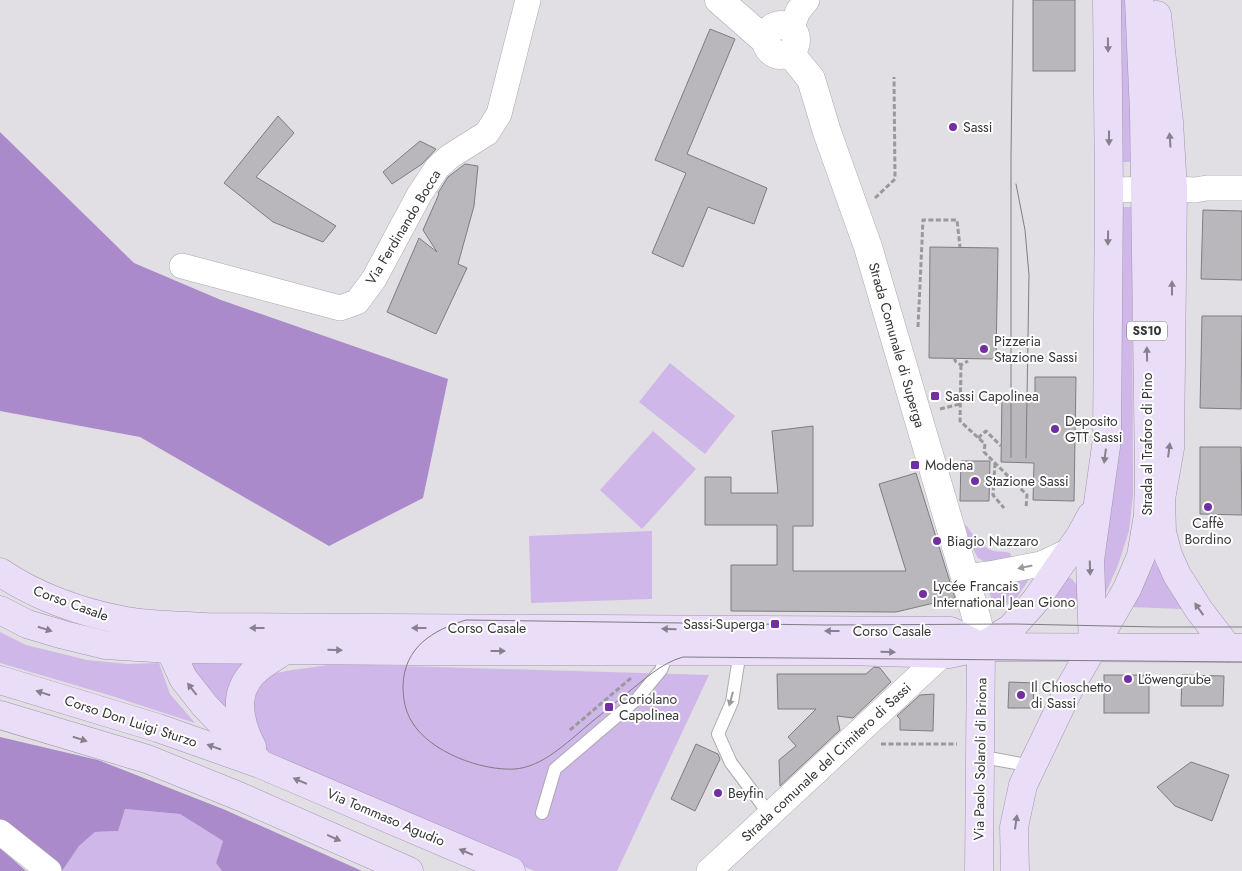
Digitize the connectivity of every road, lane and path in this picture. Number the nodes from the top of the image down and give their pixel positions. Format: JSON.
{"nodes":[{"id":1,"x":528,"y":0,"type":"edge"},
{"id":2,"x":719,"y":0,"type":"edge"},
{"id":3,"x":807,"y":0,"type":"edge"},
{"id":4,"x":1107,"y":0,"type":"edge"},
{"id":5,"x":1139,"y":0,"type":"edge"},
{"id":6,"x":1155,"y":0,"type":"edge"},
{"id":7,"x":783,"y":41,"type":"junction"},
{"id":8,"x":894,"y":77,"type":"dead end"},
{"id":9,"x":895,"y":179,"type":"dead end"},
{"id":10,"x":1242,"y":188,"type":"edge"},
{"id":11,"x":1144,"y":189,"type":"junction"},
{"id":12,"x":1173,"y":189,"type":"junction"},
{"id":13,"x":1109,"y":190,"type":"junction"},
{"id":14,"x":960,"y":247,"type":"dead end"},
{"id":15,"x":182,"y":266,"type":"dead end"},
{"id":16,"x":896,"y":343,"type":"junction"},
{"id":17,"x":954,"y":358,"type":"dead end"},
{"id":18,"x":968,"y":361,"type":"dead end"},
{"id":19,"x":961,"y":365,"type":"junction"},
{"id":20,"x":960,"y":404,"type":"junction"},
{"id":21,"x":951,"y":406,"type":"dead end"},
{"id":22,"x":978,"y":438,"type":"junction"},
{"id":23,"x":1002,"y":446,"type":"dead end"},
{"id":24,"x":995,"y":462,"type":"junction"},
{"id":25,"x":1149,"y":473,"type":"junction"},
{"id":26,"x":1161,"y":498,"type":"junction"},
{"id":27,"x":1099,"y":502,"type":"junction"},
{"id":28,"x":1004,"y":508,"type":"dead end"},
{"id":29,"x":1026,"y":508,"type":"dead end"},
{"id":30,"x":1146,"y":531,"type":"junction"},
{"id":31,"x":1071,"y":550,"type":"junction"},
{"id":32,"x":0,"y":572,"type":"edge"},
{"id":33,"x":965,"y":577,"type":"junction"},
{"id":34,"x":0,"y":610,"type":"edge"},
{"id":35,"x":138,"y":622,"type":"junction"},
{"id":36,"x":981,"y":647,"type":"junction"},
{"id":37,"x":1093,"y":647,"type":"junction"},
{"id":38,"x":1235,"y":648,"type":"edge"},
{"id":39,"x":170,"y":649,"type":"junction"},
{"id":40,"x":286,"y":649,"type":"junction"},
{"id":41,"x":669,"y":651,"type":"junction"},
{"id":42,"x":740,"y":651,"type":"junction"},
{"id":43,"x":944,"y":653,"type":"junction"},
{"id":44,"x":632,"y":677,"type":"dead end"},
{"id":45,"x":0,"y":680,"type":"edge"},
{"id":46,"x":0,"y":715,"type":"edge"},
{"id":47,"x":570,"y":730,"type":"dead end"},
{"id":48,"x":879,"y":744,"type":"dead end"},
{"id":49,"x":970,"y":752,"type":"junction"},
{"id":50,"x":260,"y":764,"type":"junction"},
{"id":51,"x":1032,"y":766,"type":"junction"},
{"id":52,"x":542,"y":813,"type":"dead end"},
{"id":53,"x":770,"y":815,"type":"junction"},
{"id":54,"x":0,"y":832,"type":"edge"},
{"id":55,"x":49,"y":871,"type":"edge"},
{"id":56,"x":409,"y":871,"type":"edge"},
{"id":57,"x":511,"y":871,"type":"edge"},
{"id":58,"x":709,"y":871,"type":"edge"},
{"id":59,"x":979,"y":871,"type":"edge"},
{"id":60,"x":1016,"y":871,"type":"edge"}],
"edges":[{"from":1,"to":15,"type":"street","name":"Via Ferdinando Bocca"},
{"from":2,"to":7,"type":"street","name":"Strada Comunale di Superga"},
{"from":3,"to":7,"type":"street"},
{"from":4,"to":13,"type":"main road","number":"SS10","one_way":true},
{"from":5,"to":11,"type":"main road","name":"Strada al Traforo di Pino","number":"SS10"},
{"from":12,"to":6,"type":"main road","one_way":true},
{"from":7,"to":16,"type":"street","name":"Strada Comunale di Superga"},
{"from":8,"to":9,"type":"path"},
{"from":10,"to":12,"type":"street"},
{"from":11,"to":12,"type":"street"},
{"from":11,"to":13,"type":"street"},
{"from":25,"to":11,"type":"main road","name":"Strada al Traforo di Pino","number":"SS10","one_way":true},
{"from":26,"to":12,"type":"main road","one_way":true},
{"from":13,"to":27,"type":"main road","number":"SS10","one_way":true},
{"from":14,"to":16,"type":"path"},
{"from":16,"to":33,"type":"street","name":"Strada Comunale di Superga"},
{"from":17,"to":19,"type":"path"},
{"from":18,"to":19,"type":"path"},
{"from":19,"to":20,"type":"path"},
{"from":20,"to":21,"type":"path"},
{"from":20,"to":22,"type":"path"},
{"from":22,"to":23,"type":"path"},
{"from":22,"to":24,"type":"path"},
{"from":24,"to":28,"type":"path"},
{"from":24,"to":29,"type":"path"},
{"from":25,"to":26,"type":"main road","number":"SS10"},
{"from":25,"to":30,"type":"main road","name":"Strada al Traforo di Pino","number":"SS10"},
{"from":26,"to":30,"type":"main road"},
{"from":38,"to":26,"type":"main road","number":"SS10","one_way":true},
{"from":27,"to":31,"type":"main road"},
{"from":27,"to":37,"type":"main road","number":"SS10","one_way":true},
{"from":30,"to":37,"type":"main road","name":"Strada al Traforo di Pino","number":"SS10"},
{"from":31,"to":33,"type":"street","one_way":true},
{"from":31,"to":36,"type":"main road"},
{"from":32,"to":35,"type":"main road","name":"Corso Casale"},
{"from":33,"to":36,"type":"street","name":"Strada Comunale di Superga"},
{"from":34,"to":39,"type":"main road","name":"Corso Casale","one_way":true},
{"from":36,"to":35,"type":"main road","name":"Corso Casale","one_way":true},
{"from":35,"to":39,"type":"main road"},
{"from":36,"to":37,"type":"main road","name":"Corso Casale"},
{"from":36,"to":43,"type":"main road","name":"Corso Casale"},
{"from":36,"to":49,"type":"main road","name":"Via Paolo Solaroli di Briona"},
{"from":37,"to":38,"type":"main road","name":"Corso Casale"},
{"from":37,"to":51,"type":"main road"},
{"from":39,"to":40,"type":"main road","name":"Corso Casale"},
{"from":50,"to":39,"type":"main road","one_way":true},
{"from":40,"to":41,"type":"main road","name":"Corso Casale","one_way":true},
{"from":40,"to":50,"type":"main road"},
{"from":41,"to":42,"type":"main road","name":"Corso Casale"},
{"from":41,"to":52,"type":"lane"},
{"from":42,"to":43,"type":"main road","name":"Corso Casale","one_way":true},
{"from":42,"to":53,"type":"lane","one_way":true},
{"from":43,"to":53,"type":"street","name":"Strada comunale del Cimitero di Sassi"},
{"from":44,"to":47,"type":"path"},
{"from":50,"to":45,"type":"main road","name":"Corso Don Luigi Sturzo","one_way":true},
{"from":46,"to":56,"type":"main road","one_way":true},
{"from":48,"to":49,"type":"path"},
{"from":49,"to":51,"type":"lane"},
{"from":49,"to":59,"type":"main road","name":"Via Paolo Solaroli di Briona"},
{"from":57,"to":50,"type":"main road","name":"Via Tommaso Agudio","one_way":true},
{"from":60,"to":51,"type":"main road","one_way":true},
{"from":53,"to":58,"type":"street","name":"Strada comunale del Cimitero di Sassi"},
{"from":54,"to":55,"type":"street"}]}
